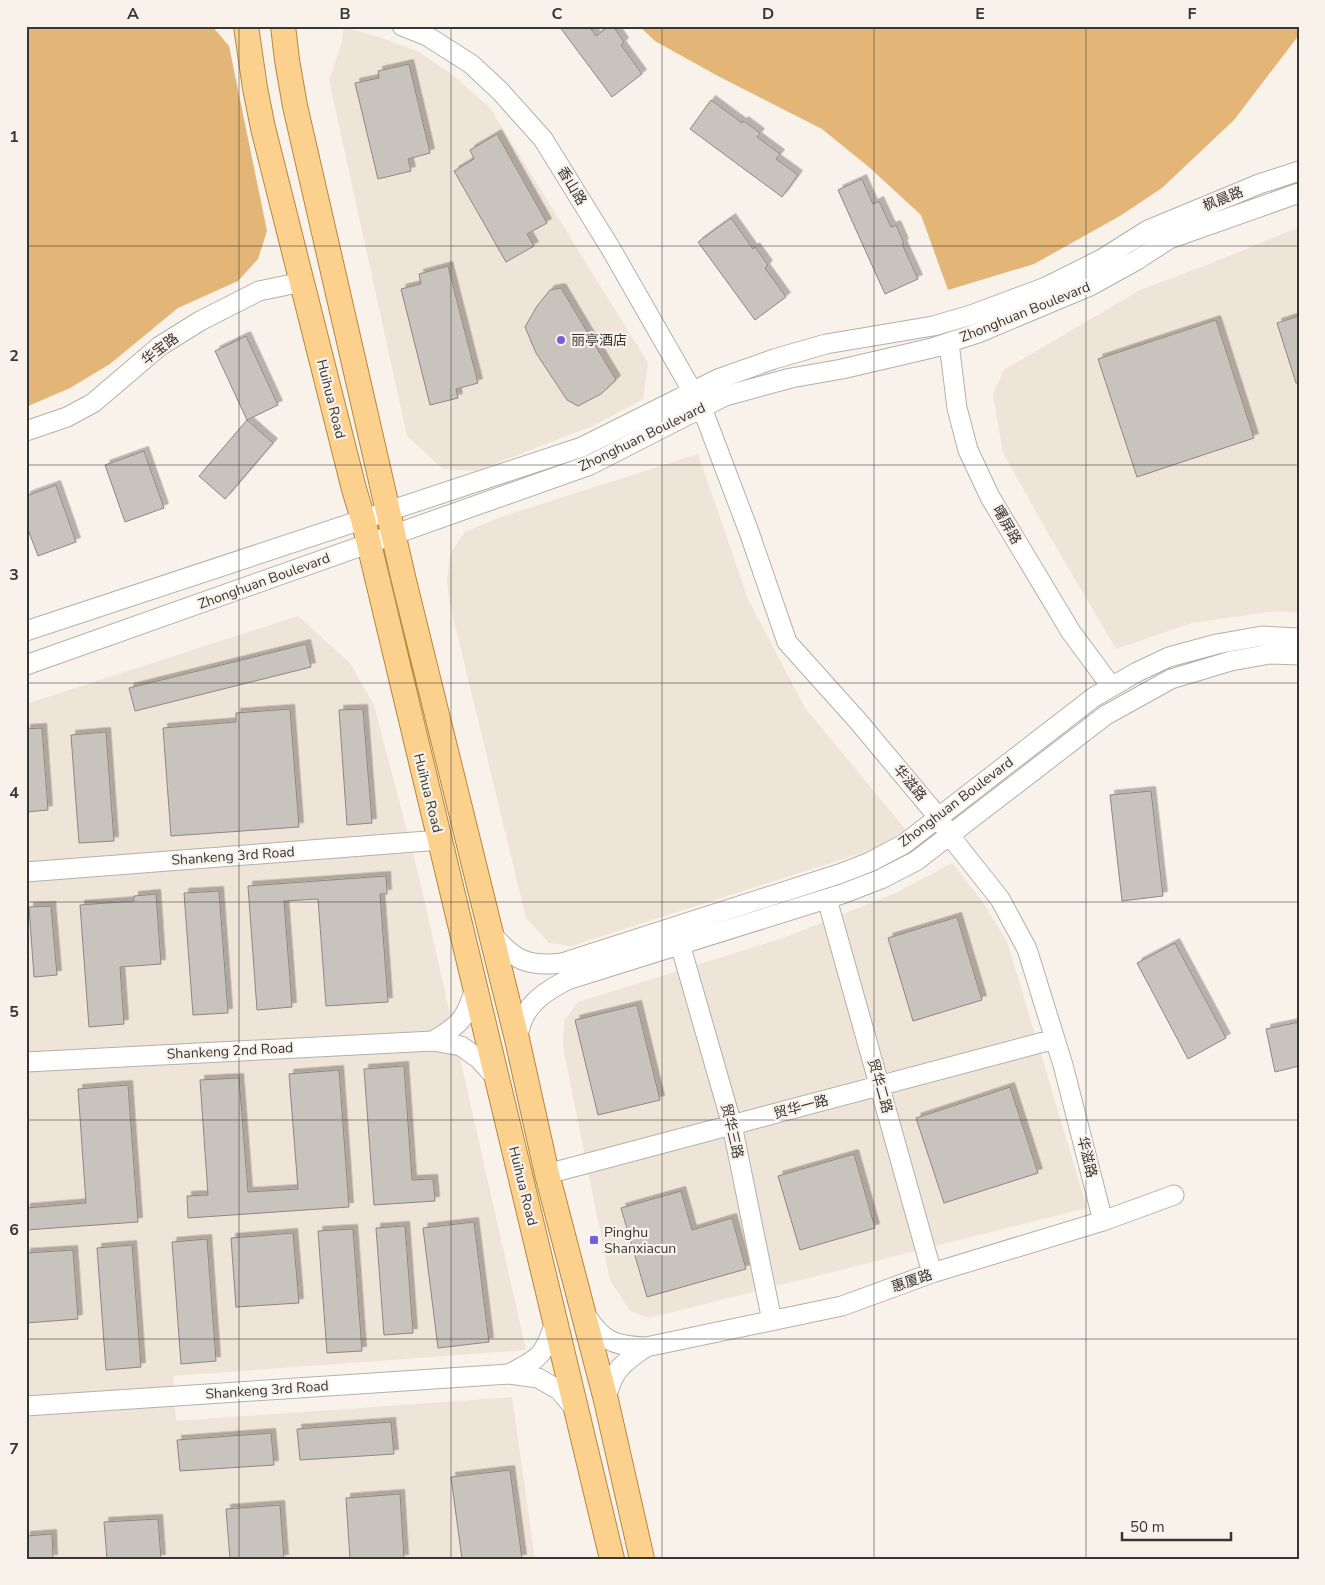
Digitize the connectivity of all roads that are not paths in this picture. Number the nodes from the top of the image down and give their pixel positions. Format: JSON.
{"nodes":[{"id":1,"x":236,"y":26,"type":"edge"},
{"id":2,"x":283,"y":26,"type":"edge"},
{"id":3,"x":402,"y":26,"type":"edge"},
{"id":4,"x":247,"y":36,"type":"edge"},
{"id":5,"x":1299,"y":171,"type":"edge"},
{"id":6,"x":1299,"y":193,"type":"edge"},
{"id":7,"x":1148,"y":230,"type":"joint"},
{"id":8,"x":1169,"y":239,"type":"joint"},
{"id":9,"x":302,"y":282,"type":"junction"},
{"id":10,"x":949,"y":343,"type":"junction"},
{"id":11,"x":691,"y":392,"type":"junction"},
{"id":12,"x":702,"y":408,"type":"junction"},
{"id":13,"x":26,"y":431,"type":"edge"},
{"id":14,"x":388,"y":511,"type":"junction"},
{"id":15,"x":363,"y":519,"type":"junction"},
{"id":16,"x":394,"y":534,"type":"junction"},
{"id":17,"x":368,"y":543,"type":"junction"},
{"id":18,"x":26,"y":631,"type":"edge"},
{"id":19,"x":1299,"y":638,"type":"edge"},
{"id":20,"x":1299,"y":655,"type":"edge"},
{"id":21,"x":26,"y":665,"type":"edge"},
{"id":22,"x":1111,"y":686,"type":"junction"},
{"id":23,"x":939,"y":818,"type":"junction"},
{"id":24,"x":950,"y":836,"type":"junction"},
{"id":25,"x":440,"y":840,"type":"junction"},
{"id":26,"x":26,"y":872,"type":"edge"},
{"id":27,"x":827,"y":899,"type":"junction"},
{"id":28,"x":491,"y":934,"type":"junction"},
{"id":29,"x":680,"y":944,"type":"junction"},
{"id":30,"x":475,"y":988,"type":"junction"},
{"id":31,"x":517,"y":1039,"type":"junction"},
{"id":32,"x":1055,"y":1039,"type":"junction"},
{"id":33,"x":433,"y":1041,"type":"junction"},
{"id":34,"x":26,"y":1062,"type":"edge"},
{"id":35,"x":497,"y":1079,"type":"junction"},
{"id":36,"x":880,"y":1086,"type":"junction"},
{"id":37,"x":732,"y":1125,"type":"junction"},
{"id":38,"x":547,"y":1174,"type":"junction"},
{"id":39,"x":1174,"y":1195,"type":"dead end"},
{"id":40,"x":1103,"y":1221,"type":"junction"},
{"id":41,"x":932,"y":1273,"type":"junction"},
{"id":42,"x":584,"y":1312,"type":"junction"},
{"id":43,"x":772,"y":1321,"type":"junction"},
{"id":44,"x":556,"y":1322,"type":"junction"},
{"id":45,"x":646,"y":1347,"type":"junction"},
{"id":46,"x":509,"y":1374,"type":"junction"},
{"id":47,"x":606,"y":1400,"type":"junction"},
{"id":48,"x":26,"y":1406,"type":"edge"},
{"id":49,"x":577,"y":1411,"type":"junction"},
{"id":50,"x":612,"y":1559,"type":"edge"},
{"id":51,"x":642,"y":1559,"type":"edge"}],
"edges":[{"from":1,"to":4,"type":"street"},
{"from":2,"to":14,"type":"main road","name":"Huihua Road"},
{"from":3,"to":11,"type":"street","name":"香山路"},
{"from":4,"to":9,"type":"main road","name":"Huihua Road"},
{"from":5,"to":7,"type":"street","name":"枫晨路"},
{"from":6,"to":8,"type":"street","name":"枫晨路"},
{"from":7,"to":11,"type":"street","name":"Zhonghuan Boulevard"},
{"from":8,"to":10,"type":"street","name":"Zhonghuan Boulevard"},
{"from":9,"to":13,"type":"street","name":"华宝路"},
{"from":9,"to":15,"type":"main road","name":"Huihua Road"},
{"from":10,"to":12,"type":"street","name":"Zhonghuan Boulevard"},
{"from":10,"to":22,"type":"street","name":"曙屏路"},
{"from":11,"to":12,"type":"street","name":"华滋路"},
{"from":11,"to":14,"type":"street","name":"Zhonghuan Boulevard"},
{"from":12,"to":16,"type":"street","name":"Zhonghuan Boulevard"},
{"from":12,"to":23,"type":"street","name":"华滋路"},
{"from":14,"to":15,"type":"street","name":"Zhonghuan Boulevard"},
{"from":14,"to":16,"type":"main road","name":"Huihua Road"},
{"from":15,"to":17,"type":"main road","name":"Huihua Road"},
{"from":15,"to":18,"type":"street","name":"Zhonghuan Boulevard"},
{"from":16,"to":17,"type":"street","name":"Zhonghuan Boulevard"},
{"from":16,"to":28,"type":"main road","name":"Huihua Road"},
{"from":17,"to":21,"type":"street","name":"Zhonghuan Boulevard"},
{"from":17,"to":25,"type":"main road","name":"Huihua Road"},
{"from":19,"to":22,"type":"street","name":"Zhonghuan Boulevard"},
{"from":20,"to":24,"type":"street","name":"Zhonghuan Boulevard"},
{"from":22,"to":23,"type":"street","name":"Zhonghuan Boulevard"},
{"from":23,"to":24,"type":"street","name":"华滋路"},
{"from":23,"to":28,"type":"street","name":"Zhonghuan Boulevard"},
{"from":24,"to":27,"type":"street","name":"Zhonghuan Boulevard"},
{"from":24,"to":32,"type":"street","name":"华滋路"},
{"from":25,"to":26,"type":"street","name":"Shankeng 3rd Road"},
{"from":25,"to":30,"type":"main road","name":"Huihua Road"},
{"from":27,"to":29,"type":"street","name":"Zhonghuan Boulevard"},
{"from":27,"to":36,"type":"street","name":"贸华二路"},
{"from":28,"to":31,"type":"main road","name":"Huihua Road"},
{"from":29,"to":31,"type":"street","name":"Zhonghuan Boulevard"},
{"from":29,"to":37,"type":"street","name":"贸华三路"},
{"from":30,"to":33,"type":"street"},
{"from":30,"to":35,"type":"main road","name":"Huihua Road"},
{"from":31,"to":38,"type":"main road","name":"Huihua Road"},
{"from":32,"to":36,"type":"street","name":"贸华一路"},
{"from":32,"to":40,"type":"street","name":"华滋路"},
{"from":33,"to":34,"type":"street","name":"Shankeng 2nd Road"},
{"from":33,"to":35,"type":"street"},
{"from":35,"to":44,"type":"main road","name":"Huihua Road"},
{"from":36,"to":37,"type":"street","name":"贸华一路"},
{"from":36,"to":41,"type":"street","name":"贸华二路"},
{"from":37,"to":38,"type":"street","name":"贸华一路"},
{"from":37,"to":43,"type":"street","name":"贸华三路"},
{"from":38,"to":42,"type":"main road","name":"Huihua Road"},
{"from":39,"to":40,"type":"street","name":"惠厦路"},
{"from":40,"to":41,"type":"street","name":"惠厦路"},
{"from":41,"to":43,"type":"street","name":"惠厦路"},
{"from":42,"to":45,"type":"street"},
{"from":42,"to":47,"type":"main road","name":"Huihua Road"},
{"from":43,"to":45,"type":"street","name":"惠厦路"},
{"from":44,"to":46,"type":"street"},
{"from":44,"to":49,"type":"main road","name":"Huihua Road"},
{"from":45,"to":47,"type":"street"},
{"from":46,"to":48,"type":"street","name":"Shankeng 3rd Road"},
{"from":46,"to":49,"type":"street"},
{"from":47,"to":51,"type":"main road","name":"Huihua Road"},
{"from":49,"to":50,"type":"main road","name":"Huihua Road"}]}
